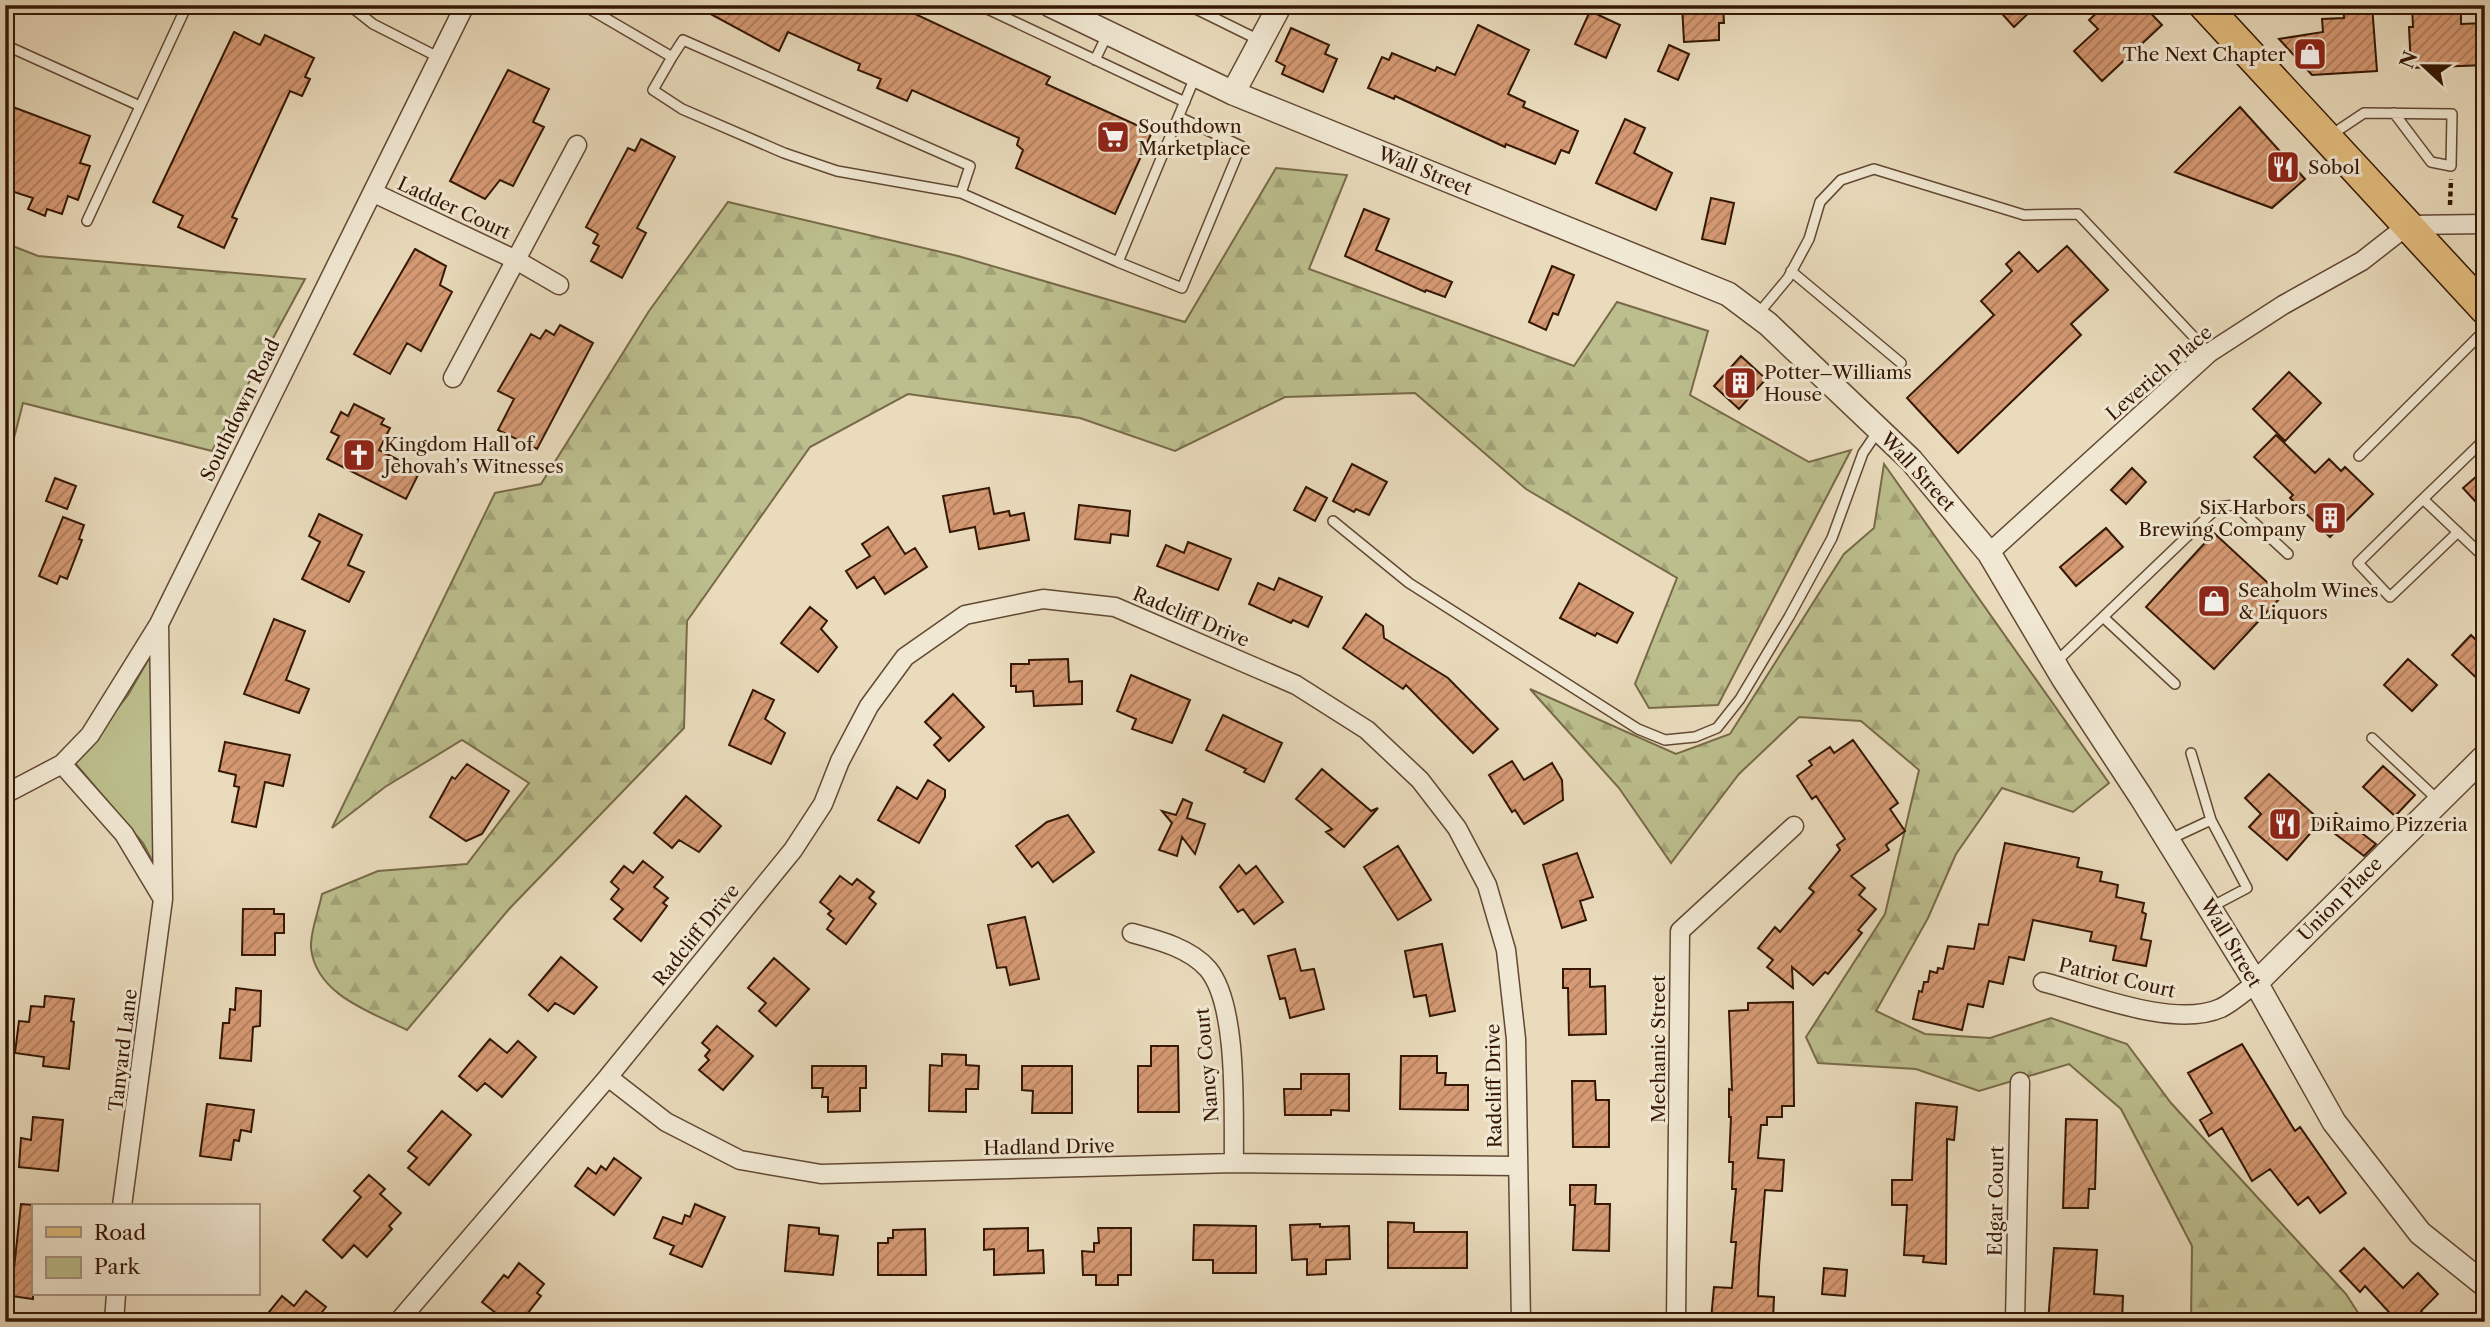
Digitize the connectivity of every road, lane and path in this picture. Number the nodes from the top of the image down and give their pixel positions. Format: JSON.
{"nodes":[{"id":1,"x":187,"y":5,"type":"edge"},
{"id":2,"x":349,"y":5,"type":"edge"},
{"id":3,"x":465,"y":5,"type":"edge"},
{"id":4,"x":583,"y":5,"type":"edge"},
{"id":5,"x":979,"y":5,"type":"edge"},
{"id":6,"x":1050,"y":5,"type":"edge"},
{"id":7,"x":1188,"y":5,"type":"edge"},
{"id":8,"x":1280,"y":5,"type":"edge"},
{"id":9,"x":2204,"y":5,"type":"edge"},
{"id":10,"x":1108,"y":33,"type":"junction"},
{"id":11,"x":1261,"y":41,"type":"junction"},
{"id":12,"x":5,"y":44,"type":"edge"},
{"id":13,"x":673,"y":57,"type":"junction"},
{"id":14,"x":440,"y":58,"type":"junction"},
{"id":15,"x":1095,"y":60,"type":"junction"},
{"id":16,"x":1196,"y":75,"type":"junction"},
{"id":17,"x":1233,"y":93,"type":"junction"},
{"id":18,"x":1185,"y":102,"type":"junction"},
{"id":19,"x":139,"y":106,"type":"junction"},
{"id":20,"x":2394,"y":113,"type":"junction"},
{"id":21,"x":1179,"y":117,"type":"junction"},
{"id":22,"x":2327,"y":138,"type":"junction"},
{"id":23,"x":577,"y":145,"type":"dead end"},
{"id":24,"x":2451,"y":166,"type":"junction"},
{"id":25,"x":374,"y":193,"type":"junction"},
{"id":26,"x":961,"y":193,"type":"junction"},
{"id":27,"x":2450,"y":206,"type":"dead end"},
{"id":28,"x":87,"y":221,"type":"dead end"},
{"id":29,"x":2485,"y":224,"type":"edge"},
{"id":30,"x":2408,"y":225,"type":"junction"},
{"id":31,"x":516,"y":260,"type":"junction"},
{"id":32,"x":1118,"y":262,"type":"junction"},
{"id":33,"x":1791,"y":271,"type":"junction"},
{"id":34,"x":559,"y":285,"type":"dead end"},
{"id":35,"x":2485,"y":309,"type":"edge"},
{"id":36,"x":1757,"y":316,"type":"junction"},
{"id":37,"x":2485,"y":330,"type":"edge"},
{"id":38,"x":2209,"y":353,"type":"junction"},
{"id":39,"x":1901,"y":363,"type":"dead end"},
{"id":40,"x":453,"y":378,"type":"dead end"},
{"id":41,"x":1879,"y":430,"type":"junction"},
{"id":42,"x":2485,"y":439,"type":"edge"},
{"id":43,"x":2359,"y":456,"type":"dead end"},
{"id":44,"x":2423,"y":499,"type":"junction"},
{"id":45,"x":1333,"y":521,"type":"dead end"},
{"id":46,"x":2458,"y":532,"type":"junction"},
{"id":47,"x":1989,"y":553,"type":"junction"},
{"id":48,"x":2288,"y":554,"type":"dead end"},
{"id":49,"x":2485,"y":558,"type":"edge"},
{"id":50,"x":2103,"y":617,"type":"junction"},
{"id":51,"x":159,"y":624,"type":"junction"},
{"id":52,"x":2054,"y":663,"type":"junction"},
{"id":53,"x":2175,"y":684,"type":"dead end"},
{"id":54,"x":2372,"y":738,"type":"dead end"},
{"id":55,"x":2192,"y":753,"type":"dead end"},
{"id":56,"x":2485,"y":756,"type":"edge"},
{"id":57,"x":62,"y":764,"type":"junction"},
{"id":58,"x":5,"y":794,"type":"edge"},
{"id":59,"x":2439,"y":801,"type":"junction"},
{"id":60,"x":2211,"y":820,"type":"junction"},
{"id":61,"x":1794,"y":826,"type":"dead end"},
{"id":62,"x":2168,"y":840,"type":"junction"},
{"id":63,"x":163,"y":899,"type":"junction"},
{"id":64,"x":2210,"y":908,"type":"junction"},
{"id":65,"x":1132,"y":933,"type":"dead end"},
{"id":66,"x":2042,"y":982,"type":"dead end"},
{"id":67,"x":2256,"y":983,"type":"junction"},
{"id":68,"x":608,"y":1077,"type":"junction"},
{"id":69,"x":2020,"y":1082,"type":"dead end"},
{"id":70,"x":1234,"y":1163,"type":"junction"},
{"id":71,"x":1517,"y":1167,"type":"junction"},
{"id":72,"x":122,"y":1204,"type":"edge"},
{"id":73,"x":2485,"y":1285,"type":"edge"},
{"id":74,"x":116,"y":1296,"type":"edge"},
{"id":75,"x":408,"y":1318,"type":"edge"},
{"id":76,"x":114,"y":1322,"type":"edge"},
{"id":77,"x":1521,"y":1322,"type":"edge"},
{"id":78,"x":1676,"y":1322,"type":"edge"},
{"id":79,"x":2015,"y":1322,"type":"edge"}],
"edges":[{"from":1,"to":19,"type":"lane"},
{"from":2,"to":14,"type":"lane"},
{"from":3,"to":14,"type":"street","name":"Southdown Road"},
{"from":4,"to":13,"type":"lane"},
{"from":5,"to":15,"type":"lane"},
{"from":6,"to":10,"type":"street","name":"Wall Street"},
{"from":7,"to":11,"type":"lane"},
{"from":8,"to":11,"type":"street"},
{"from":9,"to":22,"type":"main road"},
{"from":10,"to":15,"type":"lane"},
{"from":10,"to":16,"type":"street","name":"Wall Street"},
{"from":11,"to":17,"type":"street"},
{"from":12,"to":19,"type":"lane"},
{"from":13,"to":26,"type":"lane"},
{"from":13,"to":26,"type":"lane"},
{"from":14,"to":25,"type":"street","name":"Southdown Road"},
{"from":15,"to":18,"type":"lane"},
{"from":16,"to":17,"type":"street","name":"Wall Street"},
{"from":16,"to":18,"type":"lane"},
{"from":17,"to":36,"type":"street","name":"Wall Street"},
{"from":18,"to":21,"type":"lane"},
{"from":19,"to":28,"type":"lane"},
{"from":20,"to":22,"type":"lane"},
{"from":20,"to":24,"type":"lane"},
{"from":20,"to":24,"type":"lane"},
{"from":21,"to":32,"type":"lane"},
{"from":21,"to":32,"type":"lane"},
{"from":22,"to":30,"type":"main road"},
{"from":23,"to":31,"type":"street","name":"Ladder Court"},
{"from":24,"to":27,"type":"path"},
{"from":25,"to":31,"type":"street","name":"Ladder Court"},
{"from":25,"to":51,"type":"street","name":"Southdown Road"},
{"from":26,"to":32,"type":"lane"},
{"from":29,"to":30,"type":"street"},
{"from":30,"to":35,"type":"main road"},
{"from":30,"to":38,"type":"street","name":"Leverich Place"},
{"from":31,"to":34,"type":"street","name":"Ladder Court"},
{"from":31,"to":40,"type":"street","name":"Ladder Court"},
{"from":33,"to":36,"type":"lane"},
{"from":33,"to":38,"type":"lane"},
{"from":33,"to":39,"type":"lane"},
{"from":36,"to":41,"type":"street","name":"Wall Street"},
{"from":37,"to":43,"type":"lane"},
{"from":38,"to":47,"type":"street","name":"Leverich Place"},
{"from":41,"to":45,"type":"lane"},
{"from":41,"to":47,"type":"street","name":"Wall Street"},
{"from":42,"to":44,"type":"lane"},
{"from":44,"to":46,"type":"lane"},
{"from":44,"to":46,"type":"lane"},
{"from":46,"to":49,"type":"lane"},
{"from":47,"to":52,"type":"street","name":"Wall Street"},
{"from":48,"to":50,"type":"lane"},
{"from":50,"to":52,"type":"lane"},
{"from":50,"to":53,"type":"lane"},
{"from":51,"to":57,"type":"street","name":"Southdown Road"},
{"from":51,"to":63,"type":"street","name":"Tanyard Lane"},
{"from":52,"to":62,"type":"street","name":"Wall Street"},
{"from":54,"to":59,"type":"lane"},
{"from":55,"to":60,"type":"lane"},
{"from":56,"to":59,"type":"street","name":"Union Place"},
{"from":57,"to":58,"type":"street","name":"Southdown Road"},
{"from":57,"to":63,"type":"street"},
{"from":59,"to":67,"type":"street","name":"Union Place"},
{"from":60,"to":62,"type":"lane"},
{"from":60,"to":64,"type":"lane"},
{"from":61,"to":78,"type":"street","name":"Mechanic Street"},
{"from":62,"to":64,"type":"street","name":"Wall Street"},
{"from":63,"to":72,"type":"street","name":"Tanyard Lane"},
{"from":64,"to":67,"type":"street","name":"Wall Street"},
{"from":65,"to":70,"type":"street","name":"Nancy Court"},
{"from":66,"to":67,"type":"street","name":"Patriot Court"},
{"from":67,"to":73,"type":"street","name":"Wall Street"},
{"from":68,"to":70,"type":"street","name":"Hadland Drive"},
{"from":68,"to":71,"type":"street","name":"Radcliff Drive"},
{"from":68,"to":75,"type":"street","name":"Radcliff Drive"},
{"from":69,"to":79,"type":"street","name":"Edgar Court"},
{"from":70,"to":71,"type":"street","name":"Hadland Drive"},
{"from":71,"to":77,"type":"street","name":"Radcliff Drive"},
{"from":74,"to":76,"type":"street"}]}
